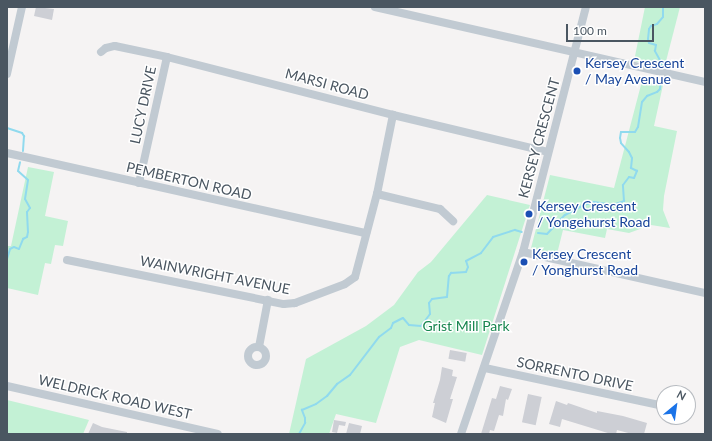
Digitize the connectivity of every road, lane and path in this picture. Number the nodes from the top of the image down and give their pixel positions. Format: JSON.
{"nodes":[{"id":1,"x":22,"y":7,"type":"edge"},
{"id":2,"x":375,"y":7,"type":"edge"},
{"id":3,"x":586,"y":7,"type":"edge"},
{"id":4,"x":101,"y":52,"type":"dead end"},
{"id":5,"x":575,"y":52,"type":"junction"},
{"id":6,"x":167,"y":57,"type":"junction"},
{"id":7,"x":7,"y":74,"type":"edge"},
{"id":8,"x":705,"y":82,"type":"edge"},
{"id":9,"x":394,"y":115,"type":"junction"},
{"id":10,"x":548,"y":152,"type":"junction"},
{"id":11,"x":7,"y":154,"type":"edge"},
{"id":12,"x":139,"y":183,"type":"junction"},
{"id":13,"x":377,"y":194,"type":"junction"},
{"id":14,"x":453,"y":222,"type":"dead end"},
{"id":15,"x":366,"y":234,"type":"junction"},
{"id":16,"x":523,"y":252,"type":"junction"},
{"id":17,"x":68,"y":260,"type":"dead end"},
{"id":18,"x":705,"y":293,"type":"edge"},
{"id":19,"x":268,"y":300,"type":"junction"},
{"id":20,"x":259,"y":347,"type":"dead end"},
{"id":21,"x":485,"y":368,"type":"junction"},
{"id":22,"x":7,"y":386,"type":"edge"},
{"id":23,"x":656,"y":405,"type":"edge"},
{"id":24,"x":218,"y":434,"type":"edge"},
{"id":25,"x":461,"y":434,"type":"edge"}],
"edges":[{"from":1,"to":7,"type":"street"},
{"from":2,"to":5,"type":"street"},
{"from":3,"to":5,"type":"street","name":"KERSEY CRESCENT"},
{"from":4,"to":6,"type":"street","name":"MARSI ROAD"},
{"from":5,"to":8,"type":"street"},
{"from":5,"to":10,"type":"street","name":"KERSEY CRESCENT"},
{"from":6,"to":9,"type":"street","name":"MARSI ROAD"},
{"from":6,"to":12,"type":"street","name":"LUCY DRIVE"},
{"from":9,"to":10,"type":"street","name":"MARSI ROAD"},
{"from":9,"to":13,"type":"street","name":"WAINWRIGHT AVENUE"},
{"from":10,"to":16,"type":"street","name":"KERSEY CRESCENT"},
{"from":11,"to":12,"type":"street","name":"PEMBERTON ROAD"},
{"from":12,"to":15,"type":"street","name":"PEMBERTON ROAD"},
{"from":13,"to":14,"type":"street"},
{"from":13,"to":15,"type":"street","name":"WAINWRIGHT AVENUE"},
{"from":15,"to":19,"type":"street","name":"WAINWRIGHT AVENUE"},
{"from":16,"to":18,"type":"street"},
{"from":16,"to":21,"type":"street","name":"KERSEY CRESCENT"},
{"from":17,"to":19,"type":"street","name":"WAINWRIGHT AVENUE"},
{"from":19,"to":20,"type":"street"},
{"from":21,"to":23,"type":"street","name":"SORRENTO DRIVE"},
{"from":21,"to":25,"type":"street","name":"KERSEY CRESCENT"},
{"from":22,"to":24,"type":"street","name":"WELDRICK ROAD WEST"}]}
